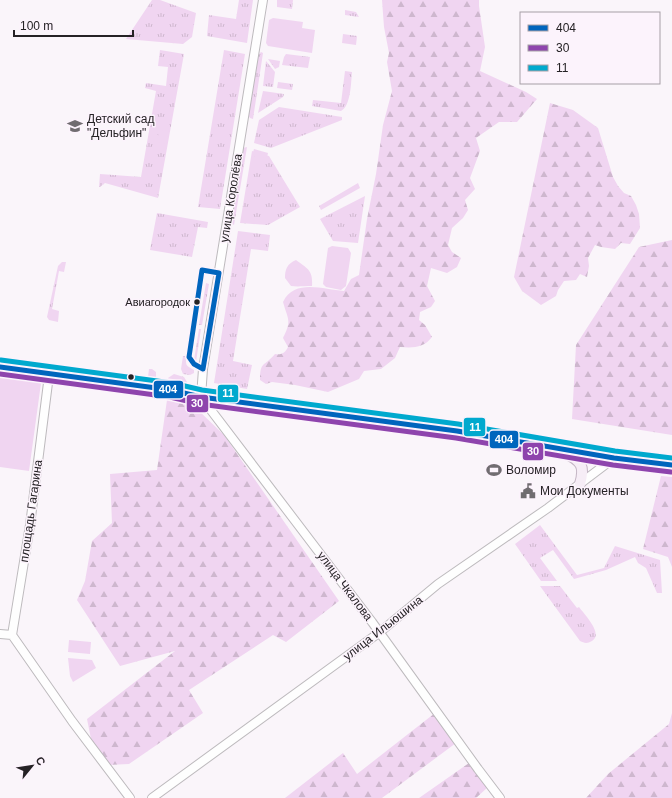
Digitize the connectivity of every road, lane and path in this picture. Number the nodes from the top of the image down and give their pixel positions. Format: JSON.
{"nodes":[{"id":1,"x":263,"y":0,"type":"edge"},
{"id":2,"x":0,"y":367,"type":"edge"},
{"id":3,"x":49,"y":375,"type":"junction"},
{"id":4,"x":201,"y":397,"type":"junction"},
{"id":5,"x":558,"y":449,"type":"junction"},
{"id":6,"x":614,"y":458,"type":"junction"},
{"id":7,"x":672,"y":465,"type":"edge"},
{"id":8,"x":580,"y":484,"type":"junction"},
{"id":9,"x":380,"y":632,"type":"junction"},
{"id":10,"x":0,"y":634,"type":"edge"},
{"id":11,"x":12,"y":635,"type":"junction"},
{"id":12,"x":130,"y":798,"type":"edge"},
{"id":13,"x":152,"y":798,"type":"edge"},
{"id":14,"x":500,"y":798,"type":"edge"}],
"edges":[{"from":1,"to":4,"type":"street","name":"улица Королёва"},
{"from":2,"to":3,"type":"main road"},
{"from":3,"to":4,"type":"main road"},
{"from":3,"to":11,"type":"street","name":"площадь Гагарина"},
{"from":4,"to":5,"type":"main road"},
{"from":4,"to":9,"type":"street","name":"улица Чкалова"},
{"from":5,"to":6,"type":"main road"},
{"from":5,"to":8,"type":"main road"},
{"from":6,"to":7,"type":"main road"},
{"from":6,"to":8,"type":"street","name":"улица Ильюшина"},
{"from":8,"to":9,"type":"street","name":"улица Ильюшина"},
{"from":9,"to":13,"type":"street","name":"улица Ильюшина"},
{"from":9,"to":14,"type":"street","name":"улица Чкалова"},
{"from":10,"to":11,"type":"street"},
{"from":11,"to":12,"type":"street"}]}
